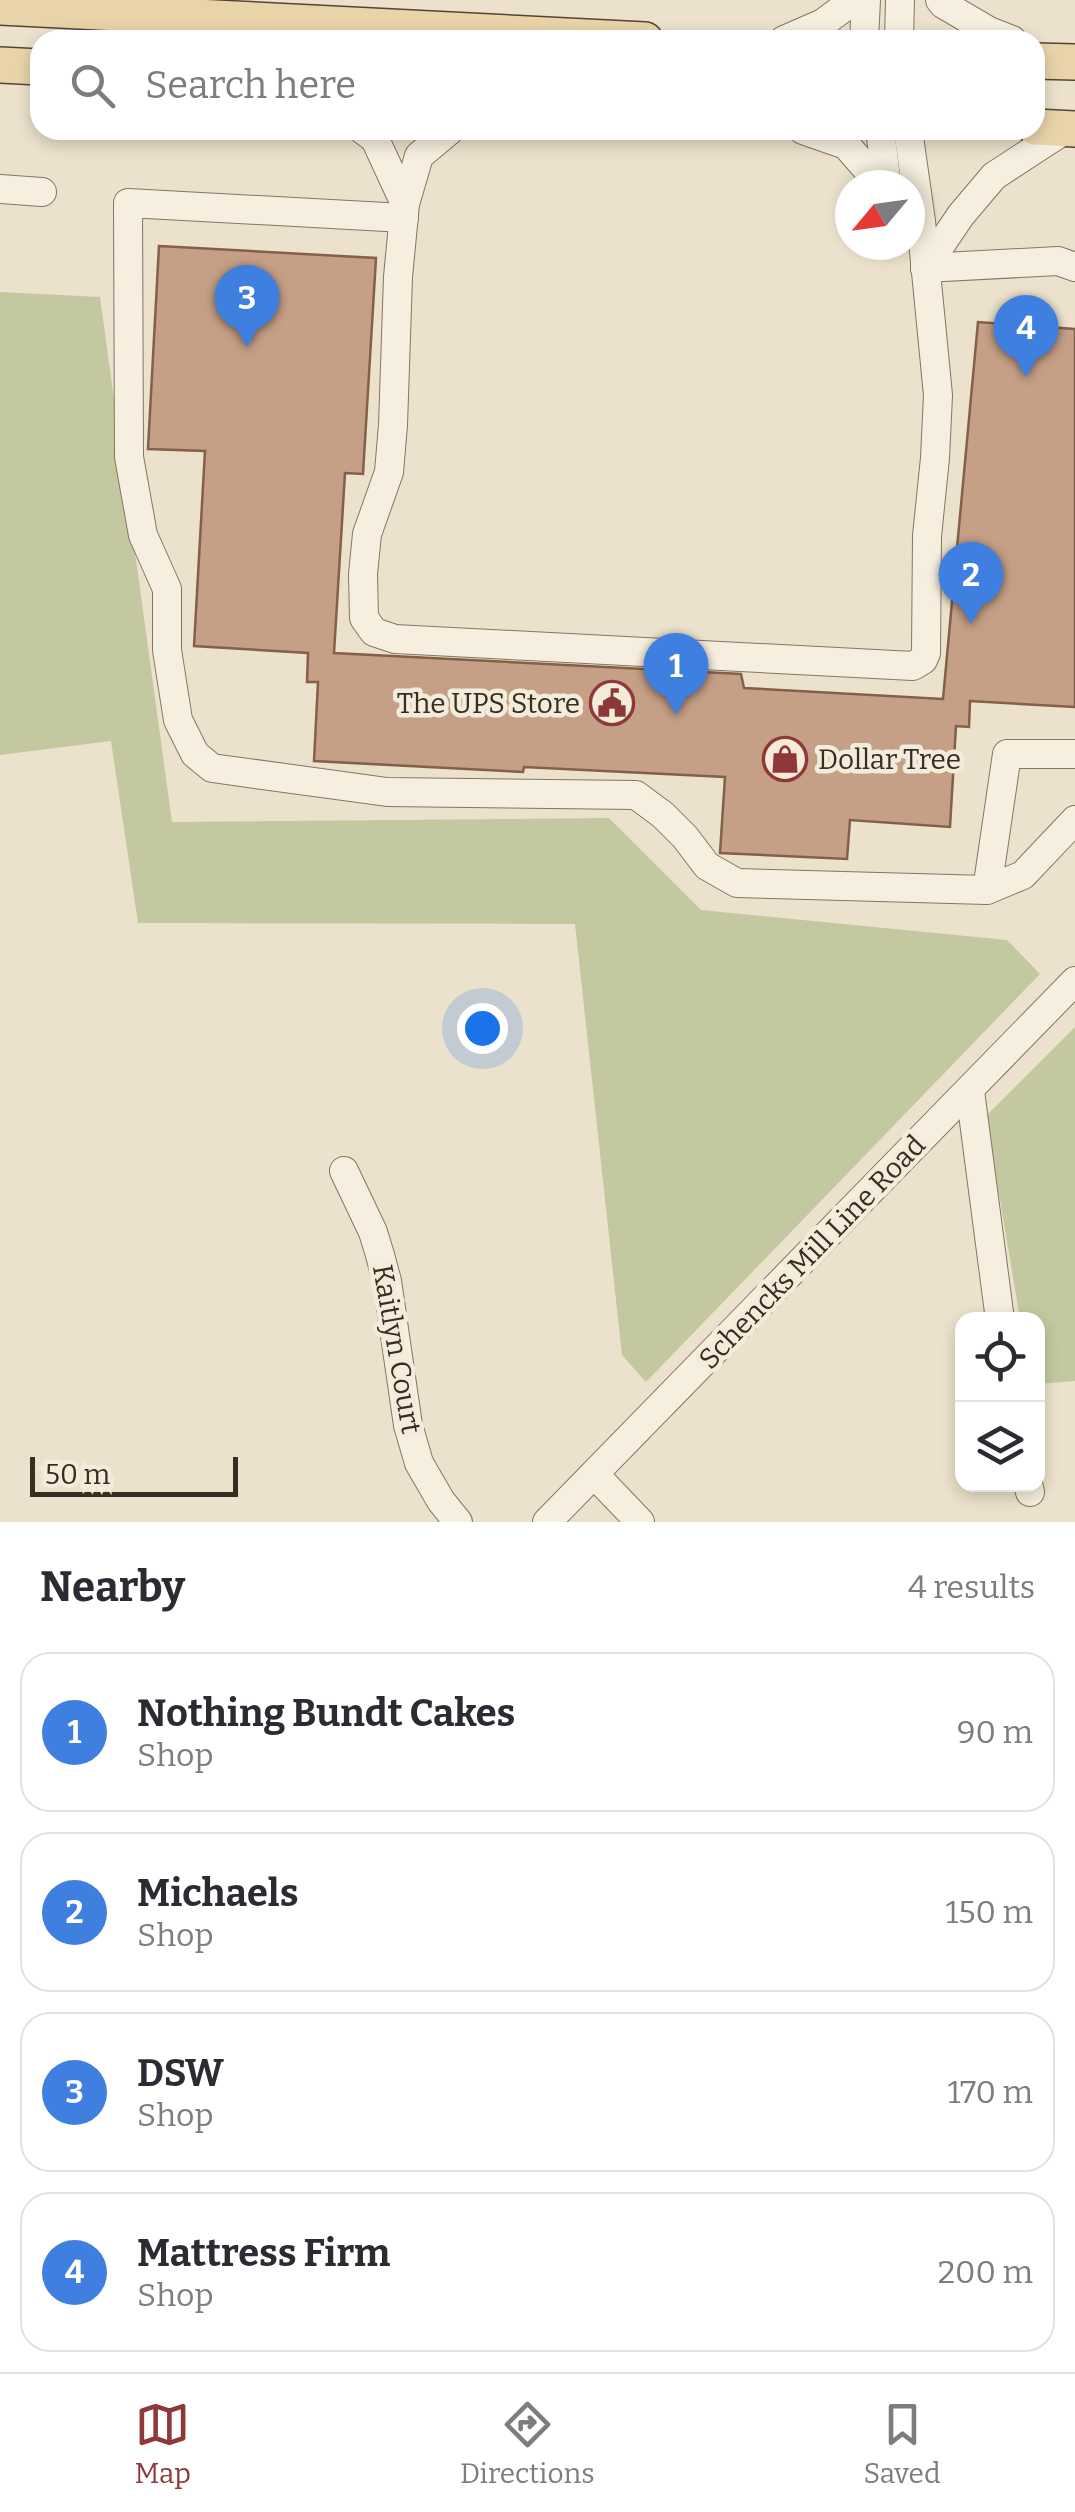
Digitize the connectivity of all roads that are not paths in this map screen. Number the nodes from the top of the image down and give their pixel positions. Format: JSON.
{"nodes":[{"id":1,"x":84,"y":0,"type":"edge"},
{"id":2,"x":854,"y":0,"type":"edge"},
{"id":3,"x":866,"y":0,"type":"edge"},
{"id":4,"x":900,"y":0,"type":"edge"},
{"id":5,"x":940,"y":0,"type":"edge"},
{"id":6,"x":0,"y":8,"type":"edge"},
{"id":7,"x":132,"y":16,"type":"junction"},
{"id":8,"x":431,"y":30,"type":"edge"},
{"id":9,"x":808,"y":30,"type":"edge"},
{"id":10,"x":864,"y":30,"type":"edge"},
{"id":11,"x":899,"y":30,"type":"edge"},
{"id":12,"x":987,"y":30,"type":"edge"},
{"id":13,"x":1045,"y":52,"type":"edge"},
{"id":14,"x":1045,"y":61,"type":"edge"},
{"id":15,"x":1074,"y":62,"type":"edge"},
{"id":16,"x":0,"y":66,"type":"edge"},
{"id":17,"x":30,"y":67,"type":"edge"},
{"id":18,"x":375,"y":140,"type":"edge"},
{"id":19,"x":438,"y":140,"type":"edge"},
{"id":20,"x":832,"y":140,"type":"edge"},
{"id":21,"x":881,"y":140,"type":"edge"},
{"id":22,"x":910,"y":140,"type":"edge"},
{"id":23,"x":1043,"y":140,"type":"edge"},
{"id":24,"x":870,"y":170,"type":"edge"},
{"id":25,"x":883,"y":170,"type":"edge"},
{"id":26,"x":914,"y":170,"type":"edge"},
{"id":27,"x":0,"y":189,"type":"edge"},
{"id":28,"x":42,"y":192,"type":"dead end"},
{"id":29,"x":404,"y":211,"type":"junction"},
{"id":30,"x":925,"y":249,"type":"edge"},
{"id":31,"x":925,"y":256,"type":"edge"},
{"id":32,"x":918,"y":260,"type":"edge"},
{"id":33,"x":1075,"y":267,"type":"edge"},
{"id":34,"x":1075,"y":754,"type":"edge"},
{"id":35,"x":1075,"y":820,"type":"edge"},
{"id":36,"x":987,"y":890,"type":"junction"},
{"id":37,"x":1075,"y":982,"type":"edge"},
{"id":38,"x":970,"y":1091,"type":"junction"},
{"id":39,"x":344,"y":1171,"type":"dead end"},
{"id":40,"x":999,"y":1312,"type":"edge"},
{"id":41,"x":594,"y":1474,"type":"junction"},
{"id":42,"x":458,"y":1522,"type":"edge"},
{"id":43,"x":547,"y":1522,"type":"edge"},
{"id":44,"x":640,"y":1522,"type":"edge"}],
"edges":[{"from":1,"to":7,"type":"street"},
{"from":2,"to":9,"type":"street"},
{"from":3,"to":10,"type":"street"},
{"from":4,"to":11,"type":"street"},
{"from":5,"to":12,"type":"street"},
{"from":6,"to":7,"type":"main road"},
{"from":7,"to":8,"type":"main road"},
{"from":13,"to":15,"type":"street"},
{"from":14,"to":15,"type":"main road"},
{"from":16,"to":17,"type":"main road"},
{"from":18,"to":29,"type":"street"},
{"from":19,"to":29,"type":"street"},
{"from":20,"to":24,"type":"street"},
{"from":21,"to":25,"type":"street"},
{"from":22,"to":26,"type":"street"},
{"from":23,"to":30,"type":"street"},
{"from":27,"to":28,"type":"street"},
{"from":29,"to":32,"type":"street"},
{"from":29,"to":36,"type":"street"},
{"from":31,"to":33,"type":"street"},
{"from":34,"to":36,"type":"street"},
{"from":35,"to":36,"type":"street"},
{"from":37,"to":38,"type":"street","name":"Schencks Mill Line Road"},
{"from":38,"to":40,"type":"street"},
{"from":38,"to":41,"type":"street","name":"Schencks Mill Line Road"},
{"from":39,"to":42,"type":"street","name":"Kaitlyn Court"},
{"from":41,"to":43,"type":"street","name":"Schencks Mill Line Road"},
{"from":41,"to":44,"type":"street"}]}
